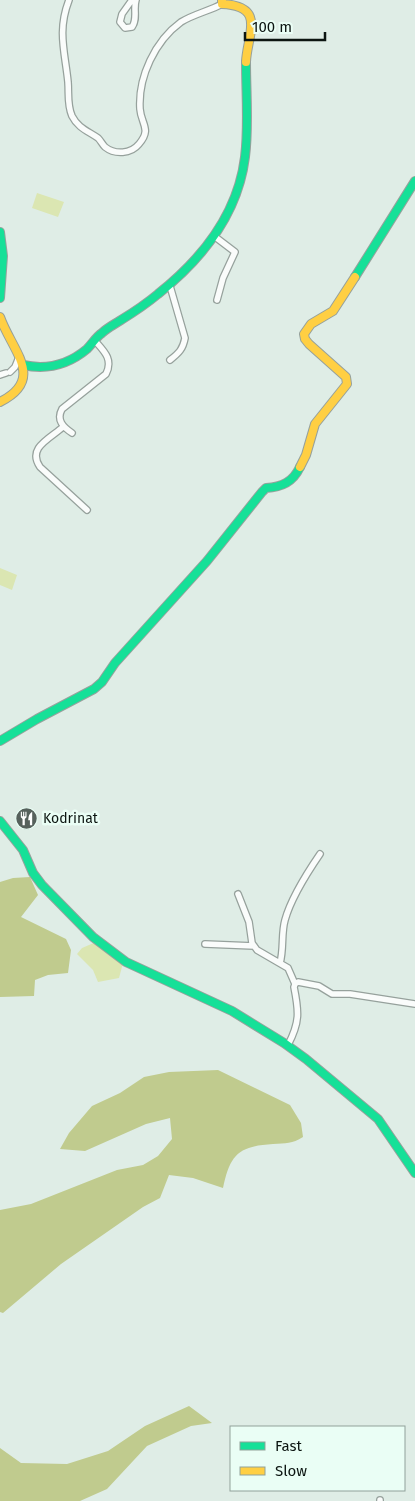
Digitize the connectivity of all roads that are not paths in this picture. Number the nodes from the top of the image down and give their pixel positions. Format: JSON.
{"nodes":[{"id":1,"x":69,"y":0,"type":"edge"},
{"id":2,"x":222,"y":2,"type":"edge"},
{"id":3,"x":415,"y":181,"type":"edge"},
{"id":4,"x":0,"y":232,"type":"edge"},
{"id":5,"x":214,"y":236,"type":"junction"},
{"id":6,"x":170,"y":286,"type":"junction"},
{"id":7,"x":0,"y":298,"type":"edge"},
{"id":8,"x":218,"y":300,"type":"dead end"},
{"id":9,"x":0,"y":316,"type":"edge"},
{"id":10,"x":96,"y":342,"type":"junction"},
{"id":11,"x":19,"y":357,"type":"junction"},
{"id":12,"x":170,"y":360,"type":"dead end"},
{"id":13,"x":24,"y":365,"type":"junction"},
{"id":14,"x":5,"y":373,"type":"edge"},
{"id":15,"x":0,"y":402,"type":"edge"},
{"id":16,"x":63,"y":427,"type":"junction"},
{"id":17,"x":72,"y":433,"type":"dead end"},
{"id":18,"x":87,"y":510,"type":"dead end"},
{"id":19,"x":0,"y":741,"type":"edge"},
{"id":20,"x":0,"y":821,"type":"edge"},
{"id":21,"x":320,"y":854,"type":"dead end"},
{"id":22,"x":238,"y":894,"type":"dead end"},
{"id":23,"x":206,"y":944,"type":"dead end"},
{"id":24,"x":254,"y":946,"type":"junction"},
{"id":25,"x":280,"y":963,"type":"junction"},
{"id":26,"x":295,"y":984,"type":"junction"},
{"id":27,"x":415,"y":1004,"type":"edge"},
{"id":28,"x":288,"y":1045,"type":"junction"},
{"id":29,"x":415,"y":1173,"type":"edge"}],
"edges":[{"from":1,"to":2,"type":"street"},
{"from":2,"to":5,"type":"street"},
{"from":3,"to":19,"type":"street"},
{"from":4,"to":7,"type":"street"},
{"from":5,"to":6,"type":"street"},
{"from":5,"to":8,"type":"street"},
{"from":6,"to":10,"type":"street"},
{"from":6,"to":12,"type":"street"},
{"from":9,"to":11,"type":"street"},
{"from":10,"to":13,"type":"street"},
{"from":10,"to":16,"type":"street"},
{"from":11,"to":13,"type":"street"},
{"from":11,"to":14,"type":"street"},
{"from":13,"to":15,"type":"street"},
{"from":16,"to":17,"type":"street"},
{"from":16,"to":18,"type":"street"},
{"from":20,"to":28,"type":"street"},
{"from":21,"to":25,"type":"street"},
{"from":22,"to":24,"type":"street"},
{"from":23,"to":24,"type":"street"},
{"from":24,"to":25,"type":"street"},
{"from":25,"to":26,"type":"street"},
{"from":26,"to":27,"type":"street"},
{"from":26,"to":28,"type":"street"},
{"from":28,"to":29,"type":"street"}]}
